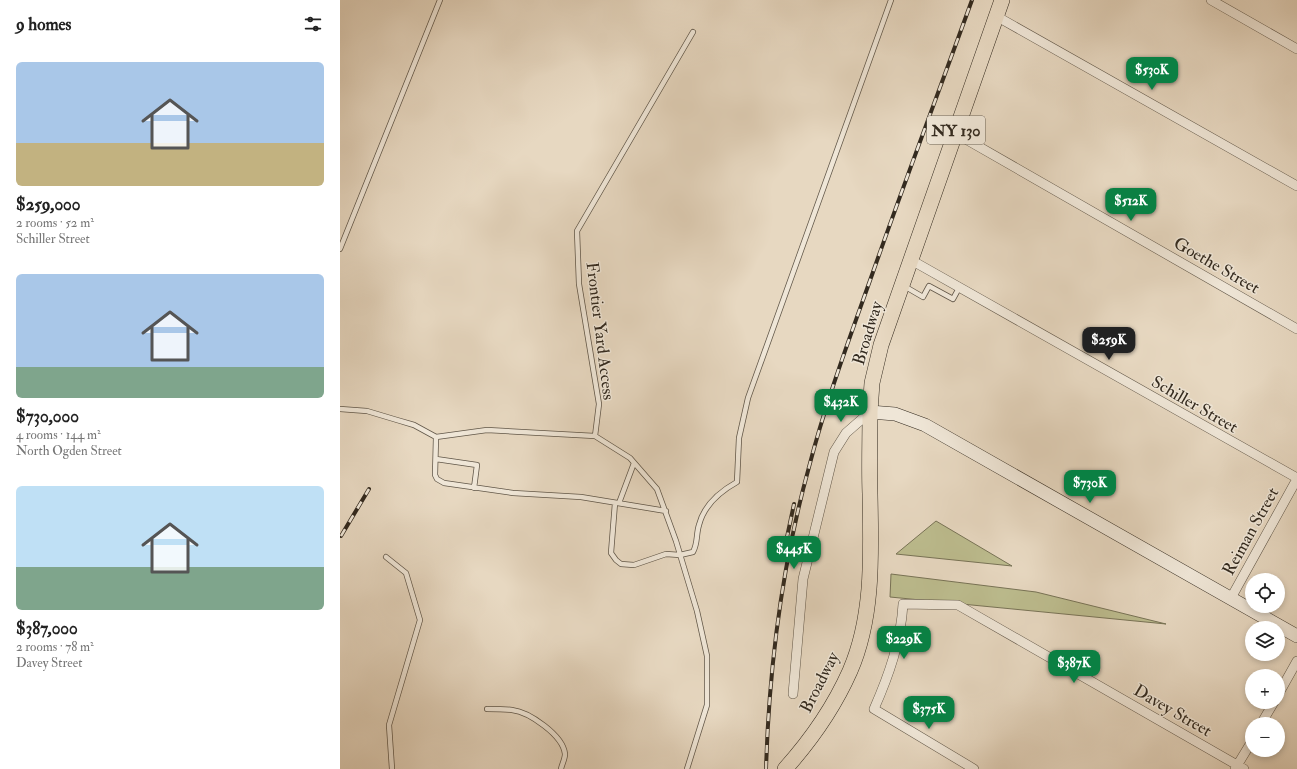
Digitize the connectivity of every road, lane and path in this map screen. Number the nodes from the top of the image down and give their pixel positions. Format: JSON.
{"nodes":[{"id":1,"x":440,"y":0,"type":"edge"},
{"id":2,"x":891,"y":0,"type":"edge"},
{"id":3,"x":1002,"y":0,"type":"edge"},
{"id":4,"x":1211,"y":0,"type":"edge"},
{"id":5,"x":996,"y":16,"type":"junction"},
{"id":6,"x":693,"y":32,"type":"dead end"},
{"id":7,"x":1297,"y":49,"type":"edge"},
{"id":8,"x":955,"y":133,"type":"junction"},
{"id":9,"x":1297,"y":186,"type":"edge"},
{"id":10,"x":340,"y":249,"type":"edge"},
{"id":11,"x":911,"y":260,"type":"junction"},
{"id":12,"x":903,"y":286,"type":"junction"},
{"id":13,"x":959,"y":288,"type":"junction"},
{"id":14,"x":1297,"y":329,"type":"edge"},
{"id":15,"x":340,"y":409,"type":"edge"},
{"id":16,"x":870,"y":412,"type":"junction"},
{"id":17,"x":595,"y":436,"type":"junction"},
{"id":18,"x":436,"y":437,"type":"junction"},
{"id":19,"x":436,"y":459,"type":"junction"},
{"id":20,"x":634,"y":463,"type":"junction"},
{"id":21,"x":1297,"y":479,"type":"edge"},
{"id":22,"x":474,"y":488,"type":"junction"},
{"id":23,"x":617,"y":503,"type":"junction"},
{"id":24,"x":666,"y":511,"type":"junction"},
{"id":25,"x":680,"y":555,"type":"junction"},
{"id":26,"x":386,"y":557,"type":"dead end"},
{"id":27,"x":1231,"y":598,"type":"junction"},
{"id":28,"x":1297,"y":636,"type":"edge"},
{"id":29,"x":1297,"y":661,"type":"edge"},
{"id":30,"x":1285,"y":682,"type":"edge"},
{"id":31,"x":793,"y":694,"type":"dead end"},
{"id":32,"x":486,"y":709,"type":"dead end"},
{"id":33,"x":1245,"y":756,"type":"edge"},
{"id":34,"x":1239,"y":768,"type":"edge"},
{"id":35,"x":392,"y":769,"type":"edge"},
{"id":36,"x":561,"y":769,"type":"edge"},
{"id":37,"x":687,"y":769,"type":"edge"},
{"id":38,"x":785,"y":769,"type":"edge"},
{"id":39,"x":974,"y":769,"type":"edge"}],
"edges":[{"from":1,"to":10,"type":"lane"},
{"from":2,"to":25,"type":"lane"},
{"from":3,"to":5,"type":"main road","name":"Broadway","number":"NY 130"},
{"from":4,"to":7,"type":"street"},
{"from":5,"to":8,"type":"main road","name":"Broadway","number":"NY 130"},
{"from":5,"to":9,"type":"street"},
{"from":6,"to":17,"type":"lane","name":"Frontier Yard Access"},
{"from":8,"to":11,"type":"main road","name":"Broadway","number":"NY 130"},
{"from":8,"to":14,"type":"street","name":"Goethe Street"},
{"from":11,"to":12,"type":"main road","name":"Broadway","number":"NY 130"},
{"from":11,"to":13,"type":"street","name":"Schiller Street"},
{"from":12,"to":13,"type":"lane"},
{"from":12,"to":16,"type":"main road","name":"Broadway","number":"NY 130"},
{"from":13,"to":21,"type":"street","name":"Schiller Street"},
{"from":15,"to":18,"type":"lane"},
{"from":16,"to":27,"type":"street"},
{"from":16,"to":31,"type":"street"},
{"from":16,"to":38,"type":"main road","name":"Broadway","number":"NY 130"},
{"from":17,"to":18,"type":"lane"},
{"from":17,"to":20,"type":"lane"},
{"from":18,"to":19,"type":"lane"},
{"from":19,"to":22,"type":"lane"},
{"from":19,"to":22,"type":"lane"},
{"from":20,"to":23,"type":"lane"},
{"from":20,"to":24,"type":"lane"},
{"from":21,"to":27,"type":"street","name":"Reiman Street"},
{"from":22,"to":23,"type":"lane"},
{"from":23,"to":24,"type":"lane"},
{"from":23,"to":25,"type":"lane"},
{"from":24,"to":25,"type":"lane"},
{"from":25,"to":37,"type":"lane"},
{"from":26,"to":35,"type":"lane"},
{"from":27,"to":28,"type":"street"},
{"from":29,"to":30,"type":"street"},
{"from":32,"to":36,"type":"lane"},
{"from":33,"to":34,"type":"street"},
{"from":34,"to":39,"type":"street","name":"Davey Street"}]}
